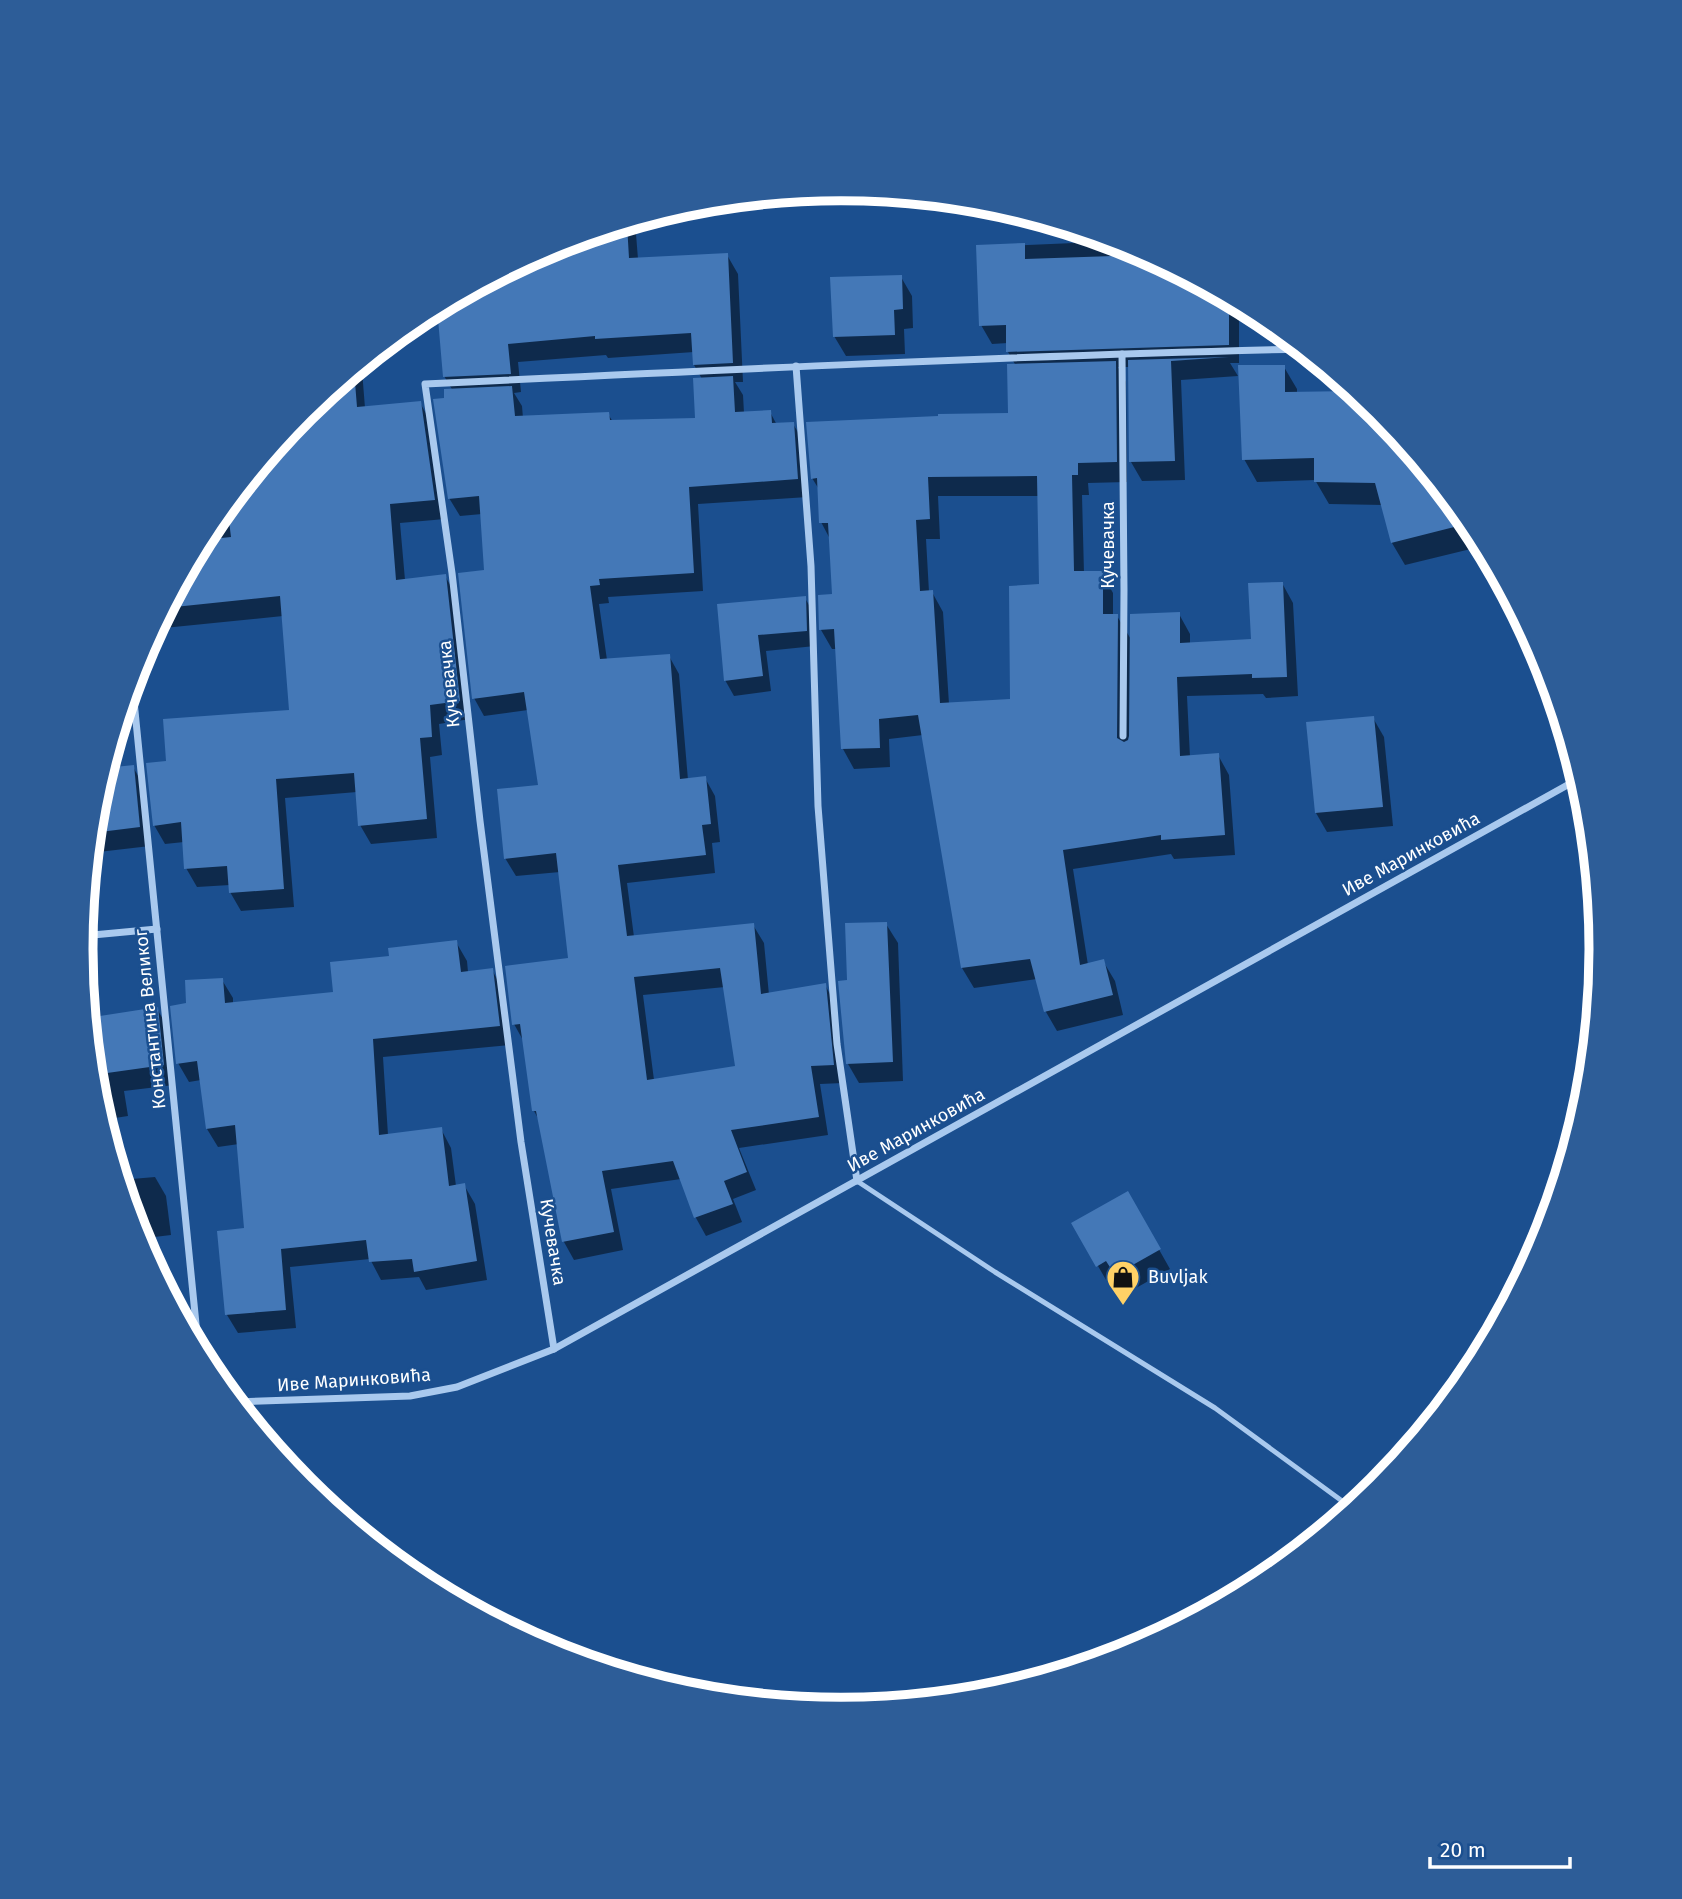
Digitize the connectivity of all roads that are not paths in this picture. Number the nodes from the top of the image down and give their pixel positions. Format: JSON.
{"nodes":[{"id":1,"x":1288,"y":349,"type":"edge"},
{"id":2,"x":1122,"y":354,"type":"junction"},
{"id":3,"x":796,"y":366,"type":"junction"},
{"id":4,"x":134,"y":703,"type":"edge"},
{"id":5,"x":1123,"y":736,"type":"dead end"},
{"id":6,"x":1570,"y":783,"type":"edge"},
{"id":7,"x":157,"y":929,"type":"junction"},
{"id":8,"x":93,"y":935,"type":"edge"},
{"id":9,"x":857,"y":1181,"type":"junction"},
{"id":10,"x":197,"y":1330,"type":"edge"},
{"id":11,"x":554,"y":1349,"type":"junction"},
{"id":12,"x":245,"y":1402,"type":"edge"},
{"id":13,"x":1344,"y":1503,"type":"edge"}],
"edges":[{"from":1,"to":2,"type":"street","name":"Кучевачка"},
{"from":2,"to":3,"type":"street","name":"Кучевачка"},
{"from":2,"to":5,"type":"street","name":"Кучевачка"},
{"from":3,"to":9,"type":"street"},
{"from":3,"to":11,"type":"street","name":"Кучевачка"},
{"from":4,"to":7,"type":"street","name":"Константина Великог"},
{"from":6,"to":9,"type":"street","name":"Иве Маринковића"},
{"from":7,"to":8,"type":"street"},
{"from":7,"to":10,"type":"street","name":"Константина Великог"},
{"from":9,"to":11,"type":"street","name":"Иве Маринковића"},
{"from":9,"to":13,"type":"lane"},
{"from":11,"to":12,"type":"street","name":"Иве Маринковића"}]}
